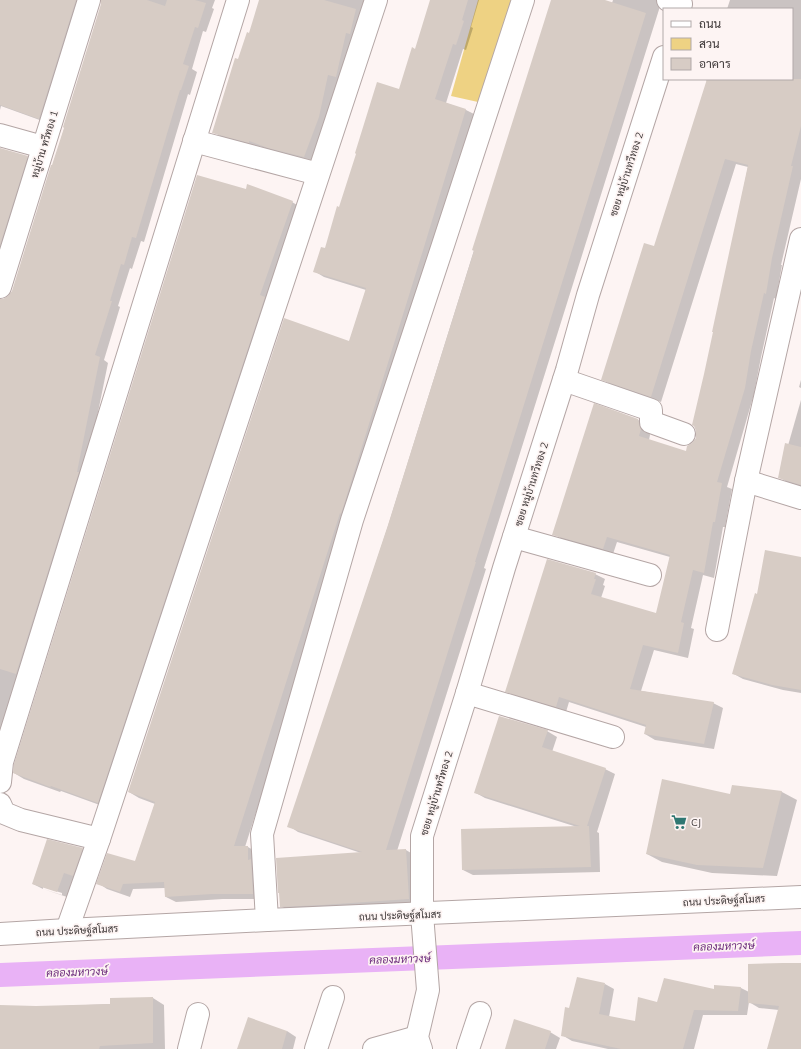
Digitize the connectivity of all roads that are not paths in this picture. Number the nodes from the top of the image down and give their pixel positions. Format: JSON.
{"nodes":[{"id":1,"x":89,"y":0,"type":"edge"},
{"id":2,"x":238,"y":0,"type":"edge"},
{"id":3,"x":376,"y":0,"type":"edge"},
{"id":4,"x":523,"y":0,"type":"edge"},
{"id":5,"x":663,"y":60,"type":"edge"},
{"id":6,"x":0,"y":135,"type":"edge"},
{"id":7,"x":194,"y":141,"type":"junction"},
{"id":8,"x":44,"y":147,"type":"junction"},
{"id":9,"x":318,"y":174,"type":"junction"},
{"id":10,"x":801,"y":239,"type":"edge"},
{"id":11,"x":0,"y":287,"type":"edge"},
{"id":12,"x":564,"y":380,"type":"junction"},
{"id":13,"x":684,"y":434,"type":"dead end"},
{"id":14,"x":746,"y":481,"type":"junction"},
{"id":15,"x":801,"y":498,"type":"edge"},
{"id":16,"x":514,"y":537,"type":"junction"},
{"id":17,"x":650,"y":575,"type":"dead end"},
{"id":18,"x":717,"y":630,"type":"dead end"},
{"id":19,"x":467,"y":693,"type":"junction"},
{"id":20,"x":613,"y":737,"type":"dead end"},
{"id":21,"x":0,"y":782,"type":"edge"},
{"id":22,"x":0,"y":804,"type":"edge"},
{"id":23,"x":99,"y":839,"type":"junction"},
{"id":24,"x":801,"y":897,"type":"edge"},
{"id":25,"x":267,"y":920,"type":"junction"},
{"id":26,"x":423,"y":923,"type":"junction"},
{"id":27,"x":67,"y":930,"type":"junction"},
{"id":28,"x":0,"y":934,"type":"edge"},
{"id":29,"x":333,"y":997,"type":"dead end"},
{"id":30,"x":480,"y":1013,"type":"dead end"},
{"id":31,"x":198,"y":1014,"type":"dead end"},
{"id":32,"x":419,"y":1043,"type":"edge"},
{"id":33,"x":189,"y":1049,"type":"edge"},
{"id":34,"x":316,"y":1049,"type":"edge"},
{"id":35,"x":374,"y":1049,"type":"edge"},
{"id":36,"x":468,"y":1049,"type":"edge"}],
"edges":[{"from":1,"to":8,"type":"street","name":"หมู่บ้าน ทวีทอง 1"},
{"from":2,"to":7,"type":"street"},
{"from":3,"to":9,"type":"street"},
{"from":4,"to":25,"type":"street"},
{"from":5,"to":12,"type":"street","name":"ซอย หมู่บ้านทวีทอง 2"},
{"from":6,"to":8,"type":"street"},
{"from":7,"to":9,"type":"street"},
{"from":7,"to":21,"type":"street"},
{"from":8,"to":11,"type":"street","name":"หมู่บ้าน ทวีทอง 1"},
{"from":9,"to":23,"type":"street"},
{"from":10,"to":14,"type":"street"},
{"from":12,"to":13,"type":"street"},
{"from":12,"to":16,"type":"street","name":"ซอย หมู่บ้านทวีทอง 2"},
{"from":14,"to":15,"type":"street"},
{"from":14,"to":18,"type":"street"},
{"from":16,"to":17,"type":"street"},
{"from":16,"to":19,"type":"street","name":"ซอย หมู่บ้านทวีทอง 2"},
{"from":19,"to":20,"type":"street"},
{"from":19,"to":26,"type":"street","name":"ซอย หมู่บ้านทวีทอง 2"},
{"from":22,"to":23,"type":"street"},
{"from":23,"to":27,"type":"street"},
{"from":24,"to":26,"type":"street","name":"ถนน ประดิษฐ์สโมสร"},
{"from":25,"to":26,"type":"street","name":"ถนน ประดิษฐ์สโมสร"},
{"from":25,"to":27,"type":"street","name":"ถนน ประดิษฐ์สโมสร"},
{"from":26,"to":32,"type":"street","name":"ซอย หมู่บ้านทวีทอง 2"},
{"from":27,"to":28,"type":"street","name":"ถนน ประดิษฐ์สโมสร"},
{"from":29,"to":34,"type":"street"},
{"from":30,"to":36,"type":"street"},
{"from":31,"to":33,"type":"street"},
{"from":32,"to":35,"type":"street"}]}
